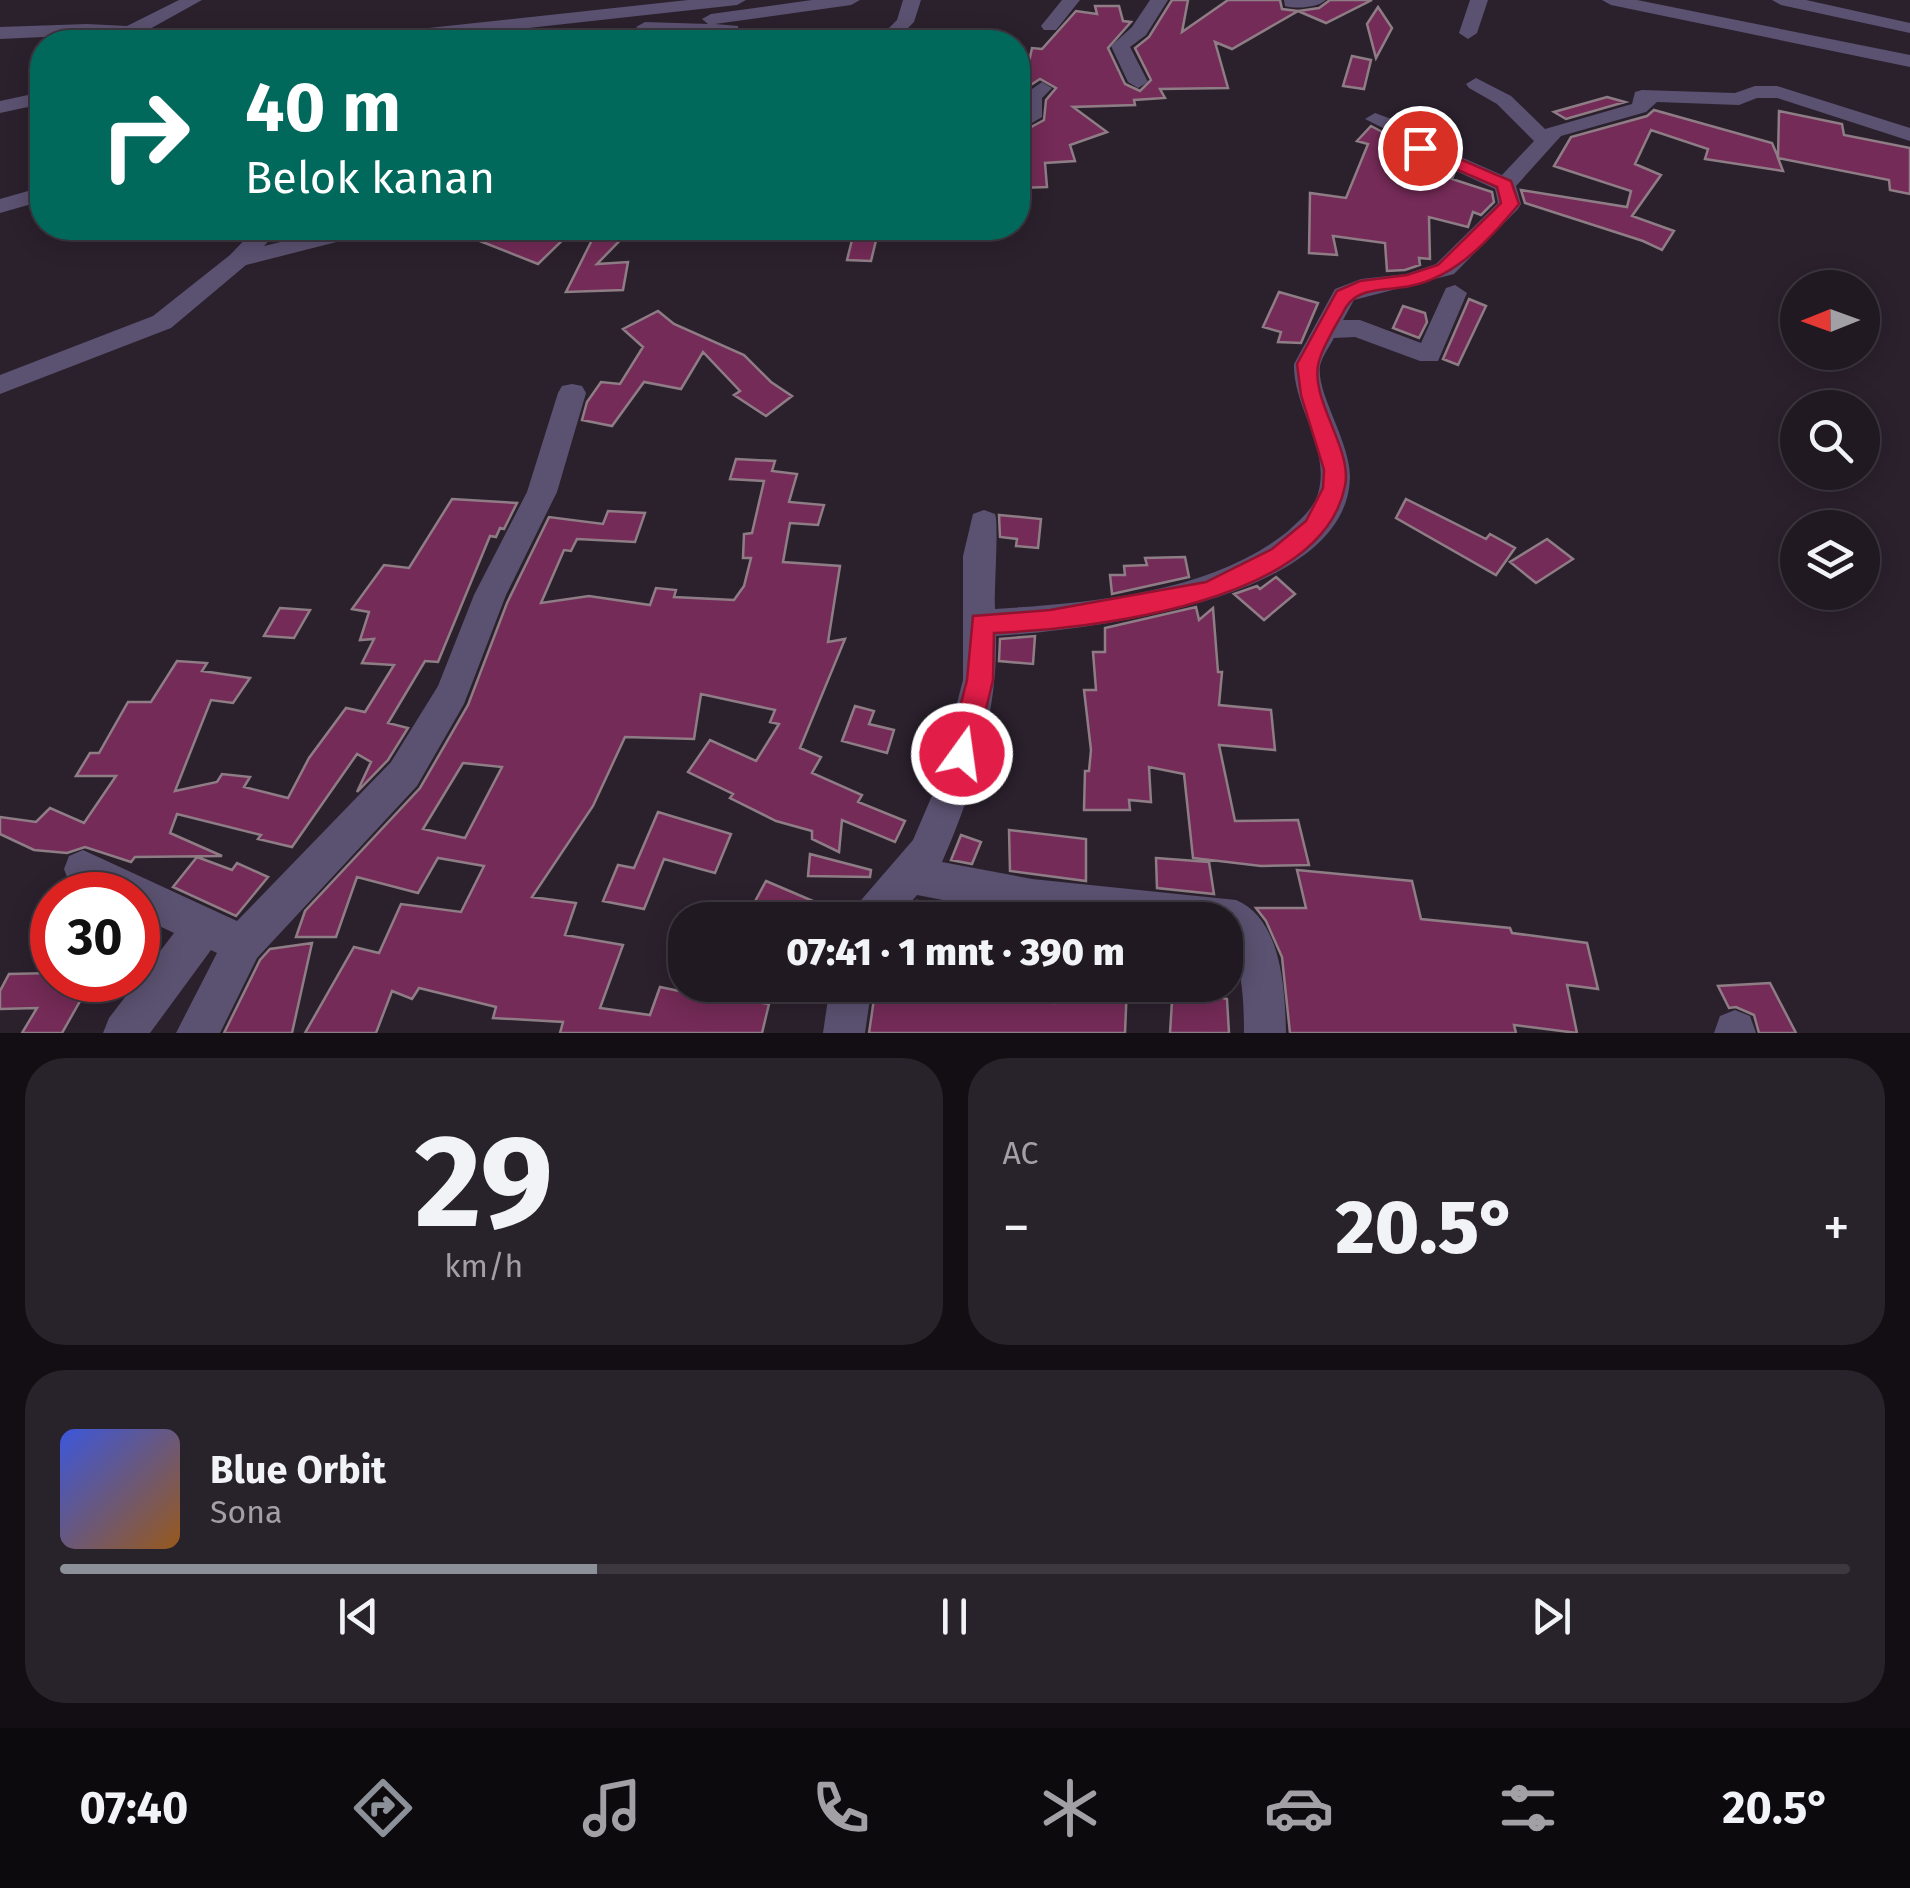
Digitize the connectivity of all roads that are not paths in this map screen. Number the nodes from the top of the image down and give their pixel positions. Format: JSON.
{"nodes":[{"id":1,"x":192,"y":0,"type":"edge"},
{"id":2,"x":737,"y":0,"type":"edge"},
{"id":3,"x":852,"y":0,"type":"edge"},
{"id":4,"x":912,"y":0,"type":"edge"},
{"id":5,"x":1071,"y":0,"type":"edge"},
{"id":6,"x":1159,"y":0,"type":"edge"},
{"id":7,"x":1317,"y":0,"type":"edge"},
{"id":8,"x":1479,"y":0,"type":"edge"},
{"id":9,"x":1611,"y":0,"type":"edge"},
{"id":10,"x":1781,"y":0,"type":"edge"},
{"id":11,"x":1290,"y":2,"type":"edge"},
{"id":12,"x":584,"y":8,"type":"edge"},
{"id":13,"x":1695,"y":8,"type":"edge"},
{"id":14,"x":1050,"y":26,"type":"dead end"},
{"id":15,"x":646,"y":27,"type":"junction"},
{"id":16,"x":1910,"y":28,"type":"edge"},
{"id":17,"x":745,"y":29,"type":"dead end"},
{"id":18,"x":134,"y":30,"type":"edge"},
{"id":19,"x":435,"y":30,"type":"edge"},
{"id":20,"x":613,"y":30,"type":"edge"},
{"id":21,"x":673,"y":30,"type":"edge"},
{"id":22,"x":727,"y":30,"type":"edge"},
{"id":23,"x":897,"y":30,"type":"edge"},
{"id":24,"x":30,"y":32,"type":"edge"},
{"id":25,"x":0,"y":33,"type":"edge"},
{"id":26,"x":1468,"y":33,"type":"dead end"},
{"id":27,"x":1910,"y":62,"type":"edge"},
{"id":28,"x":1138,"y":82,"type":"dead end"},
{"id":29,"x":1476,"y":84,"type":"dead end"},
{"id":30,"x":1042,"y":88,"type":"dead end"},
{"id":31,"x":30,"y":101,"type":"edge"},
{"id":32,"x":0,"y":108,"type":"edge"},
{"id":33,"x":1033,"y":118,"type":"edge"},
{"id":34,"x":1375,"y":119,"type":"dead end"},
{"id":35,"x":1910,"y":135,"type":"edge"},
{"id":36,"x":1544,"y":141,"type":"junction"},
{"id":37,"x":1505,"y":184,"type":"junction"},
{"id":38,"x":30,"y":197,"type":"edge"},
{"id":39,"x":0,"y":206,"type":"edge"},
{"id":40,"x":257,"y":240,"type":"edge"},
{"id":41,"x":317,"y":240,"type":"edge"},
{"id":42,"x":238,"y":260,"type":"junction"},
{"id":43,"x":1455,"y":293,"type":"dead end"},
{"id":44,"x":1327,"y":329,"type":"junction"},
{"id":45,"x":0,"y":385,"type":"edge"},
{"id":46,"x":572,"y":393,"type":"dead end"},
{"id":47,"x":984,"y":522,"type":"dead end"},
{"id":48,"x":982,"y":623,"type":"junction"},
{"id":49,"x":83,"y":869,"type":"dead end"},
{"id":50,"x":89,"y":872,"type":"edge"},
{"id":51,"x":908,"y":874,"type":"junction"},
{"id":52,"x":885,"y":902,"type":"edge"},
{"id":53,"x":160,"y":906,"type":"edge"},
{"id":54,"x":204,"y":928,"type":"junction"},
{"id":55,"x":244,"y":944,"type":"junction"},
{"id":56,"x":849,"y":1002,"type":"edge"},
{"id":57,"x":124,"y":1033,"type":"edge"},
{"id":58,"x":198,"y":1033,"type":"edge"},
{"id":59,"x":844,"y":1033,"type":"edge"},
{"id":60,"x":1265,"y":1033,"type":"edge"}],
"edges":[{"from":1,"to":18,"type":"street"},
{"from":2,"to":12,"type":"street"},
{"from":3,"to":15,"type":"street"},
{"from":4,"to":23,"type":"street"},
{"from":5,"to":14,"type":"street"},
{"from":6,"to":28,"type":"street"},
{"from":7,"to":11,"type":"street"},
{"from":8,"to":26,"type":"street"},
{"from":9,"to":13,"type":"street"},
{"from":10,"to":16,"type":"street"},
{"from":12,"to":19,"type":"street"},
{"from":13,"to":27,"type":"street"},
{"from":15,"to":20,"type":"street"},
{"from":15,"to":21,"type":"street"},
{"from":17,"to":22,"type":"street"},
{"from":24,"to":25,"type":"street"},
{"from":29,"to":36,"type":"street"},
{"from":30,"to":33,"type":"street"},
{"from":31,"to":32,"type":"street"},
{"from":34,"to":37,"type":"street"},
{"from":35,"to":36,"type":"street"},
{"from":36,"to":37,"type":"street"},
{"from":37,"to":44,"type":"street"},
{"from":38,"to":39,"type":"street"},
{"from":40,"to":42,"type":"street"},
{"from":41,"to":42,"type":"street"},
{"from":42,"to":45,"type":"street"},
{"from":43,"to":44,"type":"street"},
{"from":44,"to":48,"type":"street"},
{"from":46,"to":55,"type":"street"},
{"from":47,"to":48,"type":"street"},
{"from":48,"to":51,"type":"street"},
{"from":49,"to":50,"type":"street"},
{"from":51,"to":52,"type":"street"},
{"from":51,"to":60,"type":"street"},
{"from":53,"to":54,"type":"street"},
{"from":54,"to":55,"type":"street"},
{"from":54,"to":57,"type":"street"},
{"from":55,"to":58,"type":"street"},
{"from":56,"to":59,"type":"street"}]}
